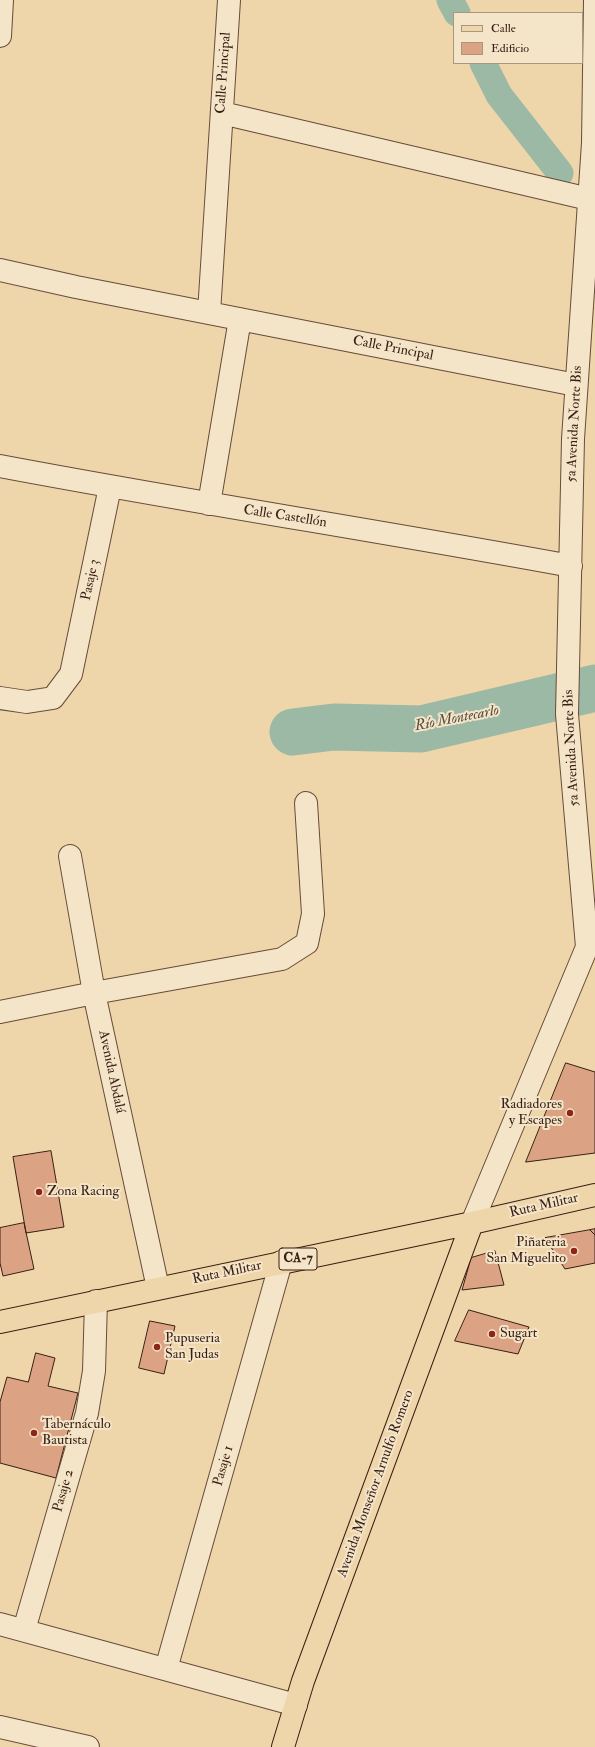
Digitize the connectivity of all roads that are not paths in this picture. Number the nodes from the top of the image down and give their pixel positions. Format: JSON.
{"nodes":[{"id":1,"x":2,"y":0,"type":"edge"},
{"id":2,"x":229,"y":0,"type":"edge"},
{"id":3,"x":595,"y":1,"type":"edge"},
{"id":4,"x":0,"y":36,"type":"edge"},
{"id":5,"x":222,"y":113,"type":"junction"},
{"id":6,"x":590,"y":201,"type":"junction"},
{"id":7,"x":0,"y":270,"type":"edge"},
{"id":8,"x":209,"y":313,"type":"junction"},
{"id":9,"x":240,"y":319,"type":"junction"},
{"id":10,"x":576,"y":385,"type":"junction"},
{"id":11,"x":0,"y":466,"type":"edge"},
{"id":12,"x":110,"y":487,"type":"junction"},
{"id":13,"x":209,"y":504,"type":"junction"},
{"id":14,"x":571,"y":566,"type":"junction"},
{"id":15,"x":0,"y":698,"type":"edge"},
{"id":16,"x":306,"y":803,"type":"dead end"},
{"id":17,"x":70,"y":856,"type":"dead end"},
{"id":18,"x":591,"y":951,"type":"edge"},
{"id":19,"x":94,"y":993,"type":"junction"},
{"id":20,"x":0,"y":1012,"type":"edge"},
{"id":21,"x":595,"y":1195,"type":"edge"},
{"id":22,"x":472,"y":1223,"type":"junction"},
{"id":23,"x":281,"y":1262,"type":"junction"},
{"id":24,"x":158,"y":1288,"type":"junction"},
{"id":25,"x":96,"y":1301,"type":"junction"},
{"id":26,"x":0,"y":1322,"type":"edge"},
{"id":27,"x":0,"y":1624,"type":"edge"},
{"id":28,"x":24,"y":1630,"type":"junction"},
{"id":29,"x":166,"y":1669,"type":"junction"},
{"id":30,"x":296,"y":1705,"type":"junction"},
{"id":31,"x":0,"y":1728,"type":"edge"},
{"id":32,"x":88,"y":1747,"type":"edge"},
{"id":33,"x":283,"y":1747,"type":"edge"}],
"edges":[{"from":1,"to":4,"type":"street"},
{"from":2,"to":5,"type":"street","name":"Calle Principal"},
{"from":3,"to":6,"type":"street","name":"5a Avenida Norte Bis"},
{"from":5,"to":6,"type":"street"},
{"from":5,"to":8,"type":"street","name":"Calle Principal"},
{"from":6,"to":10,"type":"street","name":"5a Avenida Norte Bis"},
{"from":7,"to":8,"type":"street","name":"Calle Principal"},
{"from":8,"to":9,"type":"street","name":"Calle Principal"},
{"from":9,"to":10,"type":"street","name":"Calle Principal"},
{"from":9,"to":13,"type":"street"},
{"from":10,"to":14,"type":"street","name":"5a Avenida Norte Bis"},
{"from":11,"to":12,"type":"street","name":"Calle Castellón"},
{"from":12,"to":13,"type":"street","name":"Calle Castellón"},
{"from":12,"to":15,"type":"street","name":"Pasaje 3"},
{"from":13,"to":14,"type":"street","name":"Calle Castellón"},
{"from":14,"to":18,"type":"street","name":"5a Avenida Norte Bis"},
{"from":16,"to":19,"type":"street"},
{"from":17,"to":19,"type":"street","name":"Avenida Abdalá"},
{"from":18,"to":22,"type":"street","name":"5a Avenida Norte Bis"},
{"from":19,"to":20,"type":"street"},
{"from":19,"to":24,"type":"street","name":"Avenida Abdalá"},
{"from":21,"to":22,"type":"main road","name":"Ruta Militar","number":"CA-7"},
{"from":22,"to":23,"type":"main road","name":"Ruta Militar","number":"CA-7"},
{"from":22,"to":30,"type":"main road","name":"Avenida Monseñor Arnulfo Romero"},
{"from":23,"to":24,"type":"main road","name":"Ruta Militar","number":"CA-7"},
{"from":23,"to":29,"type":"street","name":"Pasaje 1"},
{"from":24,"to":25,"type":"main road","name":"Ruta Militar","number":"CA-7"},
{"from":25,"to":26,"type":"main road","name":"Ruta Militar","number":"CA-7"},
{"from":25,"to":28,"type":"street","name":"Pasaje 2"},
{"from":27,"to":28,"type":"street"},
{"from":28,"to":29,"type":"street"},
{"from":29,"to":30,"type":"street"},
{"from":30,"to":33,"type":"main road","name":"Avenida Monseñor Arnulfo Romero"},
{"from":31,"to":32,"type":"street"}]}
